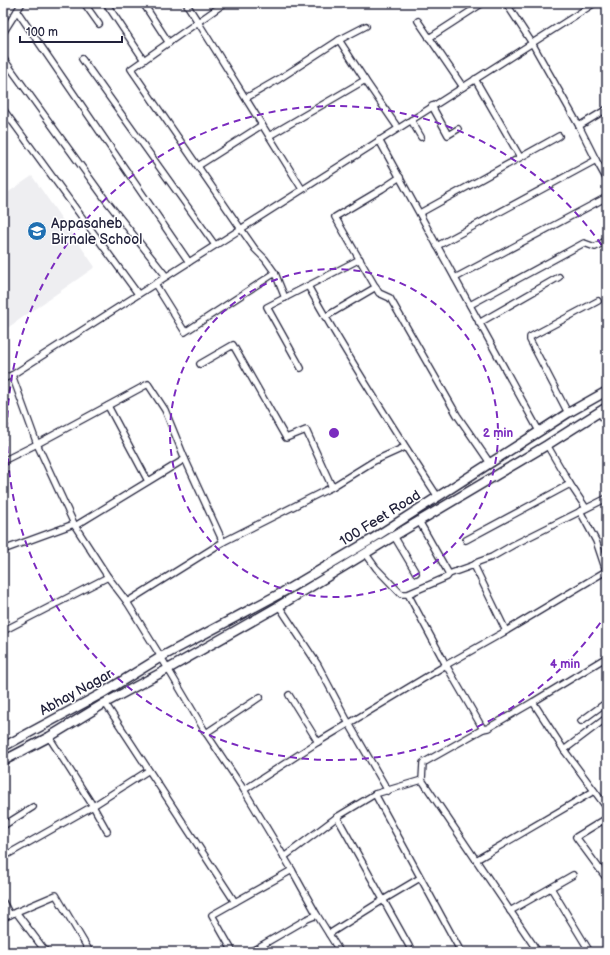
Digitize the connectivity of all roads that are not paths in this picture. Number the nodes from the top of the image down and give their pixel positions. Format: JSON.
{"nodes":[{"id":1,"x":22,"y":3,"type":"edge"},
{"id":2,"x":84,"y":3,"type":"edge"},
{"id":3,"x":106,"y":3,"type":"edge"},
{"id":4,"x":143,"y":3,"type":"edge"},
{"id":5,"x":186,"y":3,"type":"edge"},
{"id":6,"x":225,"y":3,"type":"edge"},
{"id":7,"x":483,"y":3,"type":"edge"},
{"id":8,"x":506,"y":3,"type":"edge"},
{"id":9,"x":594,"y":3,"type":"edge"},
{"id":10,"x":17,"y":11,"type":"junction"},
{"id":11,"x":418,"y":21,"type":"dead end"},
{"id":12,"x":198,"y":22,"type":"junction"},
{"id":13,"x":99,"y":24,"type":"dead end"},
{"id":14,"x":366,"y":26,"type":"dead end"},
{"id":15,"x":3,"y":33,"type":"edge"},
{"id":16,"x":429,"y":38,"type":"junction"},
{"id":17,"x":339,"y":40,"type":"junction"},
{"id":18,"x":169,"y":43,"type":"junction"},
{"id":19,"x":532,"y":43,"type":"junction"},
{"id":20,"x":3,"y":58,"type":"edge"},
{"id":21,"x":82,"y":59,"type":"dead end"},
{"id":22,"x":144,"y":60,"type":"junction"},
{"id":23,"x":475,"y":79,"type":"junction"},
{"id":24,"x":365,"y":80,"type":"junction"},
{"id":25,"x":463,"y":87,"type":"junction"},
{"id":26,"x":246,"y":98,"type":"junction"},
{"id":27,"x":432,"y":106,"type":"junction"},
{"id":28,"x":3,"y":109,"type":"edge"},
{"id":29,"x":607,"y":109,"type":"edge"},
{"id":30,"x":412,"y":120,"type":"junction"},
{"id":31,"x":262,"y":125,"type":"junction"},
{"id":32,"x":579,"y":126,"type":"junction"},
{"id":33,"x":398,"y":128,"type":"junction"},
{"id":34,"x":458,"y":130,"type":"dead end"},
{"id":35,"x":269,"y":136,"type":"junction"},
{"id":36,"x":421,"y":136,"type":"dead end"},
{"id":37,"x":559,"y":136,"type":"dead end"},
{"id":38,"x":379,"y":140,"type":"junction"},
{"id":39,"x":520,"y":158,"type":"junction"},
{"id":40,"x":596,"y":160,"type":"junction"},
{"id":41,"x":198,"y":166,"type":"junction"},
{"id":42,"x":400,"y":177,"type":"junction"},
{"id":43,"x":607,"y":180,"type":"edge"},
{"id":44,"x":302,"y":189,"type":"junction"},
{"id":45,"x":607,"y":197,"type":"edge"},
{"id":46,"x":420,"y":213,"type":"junction"},
{"id":47,"x":241,"y":229,"type":"junction"},
{"id":48,"x":607,"y":240,"type":"edge"},
{"id":49,"x":216,"y":245,"type":"junction"},
{"id":50,"x":437,"y":246,"type":"junction"},
{"id":51,"x":360,"y":260,"type":"junction"},
{"id":52,"x":188,"y":262,"type":"junction"},
{"id":53,"x":275,"y":273,"type":"junction"},
{"id":54,"x":166,"y":276,"type":"junction"},
{"id":55,"x":559,"y":277,"type":"dead end"},
{"id":56,"x":455,"y":278,"type":"junction"},
{"id":57,"x":155,"y":284,"type":"junction"},
{"id":58,"x":308,"y":286,"type":"junction"},
{"id":59,"x":376,"y":287,"type":"junction"},
{"id":60,"x":138,"y":294,"type":"junction"},
{"id":61,"x":285,"y":298,"type":"junction"},
{"id":62,"x":598,"y":301,"type":"dead end"},
{"id":63,"x":470,"y":305,"type":"junction"},
{"id":64,"x":325,"y":316,"type":"junction"},
{"id":65,"x":480,"y":323,"type":"junction"},
{"id":66,"x":200,"y":364,"type":"dead end"},
{"id":67,"x":301,"y":368,"type":"dead end"},
{"id":68,"x":12,"y":375,"type":"junction"},
{"id":69,"x":3,"y":379,"type":"edge"},
{"id":70,"x":607,"y":391,"type":"edge"},
{"id":71,"x":108,"y":406,"type":"junction"},
{"id":72,"x":607,"y":407,"type":"edge"},
{"id":73,"x":599,"y":411,"type":"junction"},
{"id":74,"x":568,"y":413,"type":"junction"},
{"id":75,"x":607,"y":425,"type":"edge"},
{"id":76,"x":539,"y":432,"type":"junction"},
{"id":77,"x":37,"y":444,"type":"junction"},
{"id":78,"x":547,"y":445,"type":"junction"},
{"id":79,"x":405,"y":447,"type":"junction"},
{"id":80,"x":185,"y":459,"type":"junction"},
{"id":81,"x":3,"y":461,"type":"edge"},
{"id":82,"x":490,"y":463,"type":"junction"},
{"id":83,"x":148,"y":481,"type":"junction"},
{"id":84,"x":570,"y":484,"type":"junction"},
{"id":85,"x":332,"y":487,"type":"junction"},
{"id":86,"x":438,"y":497,"type":"junction"},
{"id":87,"x":607,"y":498,"type":"edge"},
{"id":88,"x":586,"y":508,"type":"junction"},
{"id":89,"x":580,"y":511,"type":"junction"},
{"id":90,"x":419,"y":521,"type":"junction"},
{"id":91,"x":75,"y":525,"type":"junction"},
{"id":92,"x":394,"y":536,"type":"junction"},
{"id":93,"x":466,"y":540,"type":"dead end"},
{"id":94,"x":223,"y":542,"type":"junction"},
{"id":95,"x":3,"y":550,"type":"edge"},
{"id":96,"x":366,"y":554,"type":"junction"},
{"id":97,"x":474,"y":565,"type":"junction"},
{"id":98,"x":607,"y":572,"type":"edge"},
{"id":99,"x":416,"y":573,"type":"dead end"},
{"id":100,"x":449,"y":574,"type":"junction"},
{"id":101,"x":108,"y":576,"type":"junction"},
{"id":102,"x":408,"y":594,"type":"junction"},
{"id":103,"x":127,"y":602,"type":"junction"},
{"id":104,"x":279,"y":606,"type":"junction"},
{"id":105,"x":3,"y":630,"type":"edge"},
{"id":106,"x":506,"y":631,"type":"junction"},
{"id":107,"x":161,"y":657,"type":"junction"},
{"id":108,"x":607,"y":657,"type":"edge"},
{"id":109,"x":446,"y":665,"type":"junction"},
{"id":110,"x":168,"y":669,"type":"junction"},
{"id":111,"x":289,"y":695,"type":"dead end"},
{"id":112,"x":260,"y":697,"type":"dead end"},
{"id":113,"x":533,"y":702,"type":"junction"},
{"id":114,"x":607,"y":702,"type":"edge"},
{"id":115,"x":105,"y":703,"type":"junction"},
{"id":116,"x":607,"y":719,"type":"edge"},
{"id":117,"x":581,"y":721,"type":"dead end"},
{"id":118,"x":349,"y":723,"type":"junction"},
{"id":119,"x":483,"y":729,"type":"junction"},
{"id":120,"x":206,"y":733,"type":"junction"},
{"id":121,"x":49,"y":737,"type":"junction"},
{"id":122,"x":318,"y":742,"type":"junction"},
{"id":123,"x":3,"y":747,"type":"edge"},
{"id":124,"x":564,"y":750,"type":"junction"},
{"id":125,"x":3,"y":761,"type":"edge"},
{"id":126,"x":146,"y":772,"type":"dead end"},
{"id":127,"x":422,"y":780,"type":"junction"},
{"id":128,"x":244,"y":790,"type":"junction"},
{"id":129,"x":388,"y":790,"type":"junction"},
{"id":130,"x":594,"y":791,"type":"junction"},
{"id":131,"x":375,"y":794,"type":"junction"},
{"id":132,"x":94,"y":806,"type":"junction"},
{"id":133,"x":33,"y":807,"type":"dead end"},
{"id":134,"x":607,"y":808,"type":"edge"},
{"id":135,"x":337,"y":817,"type":"junction"},
{"id":136,"x":607,"y":818,"type":"edge"},
{"id":137,"x":3,"y":826,"type":"edge"},
{"id":138,"x":107,"y":831,"type":"dead end"},
{"id":139,"x":3,"y":857,"type":"edge"},
{"id":140,"x":284,"y":857,"type":"junction"},
{"id":141,"x":476,"y":860,"type":"junction"},
{"id":142,"x":292,"y":870,"type":"junction"},
{"id":143,"x":573,"y":875,"type":"dead end"},
{"id":144,"x":420,"y":878,"type":"junction"},
{"id":145,"x":607,"y":879,"type":"edge"},
{"id":146,"x":551,"y":888,"type":"junction"},
{"id":147,"x":383,"y":900,"type":"junction"},
{"id":148,"x":3,"y":902,"type":"edge"},
{"id":149,"x":235,"y":902,"type":"junction"},
{"id":150,"x":510,"y":911,"type":"junction"},
{"id":151,"x":16,"y":912,"type":"junction"},
{"id":152,"x":10,"y":915,"type":"junction"},
{"id":153,"x":317,"y":915,"type":"junction"},
{"id":154,"x":3,"y":918,"type":"edge"},
{"id":155,"x":329,"y":934,"type":"junction"},
{"id":156,"x":409,"y":946,"type":"dead end"},
{"id":157,"x":458,"y":951,"type":"edge"},
{"id":158,"x":46,"y":952,"type":"edge"},
{"id":159,"x":90,"y":952,"type":"edge"},
{"id":160,"x":233,"y":952,"type":"edge"},
{"id":161,"x":250,"y":952,"type":"edge"},
{"id":162,"x":340,"y":952,"type":"edge"},
{"id":163,"x":538,"y":952,"type":"edge"},
{"id":164,"x":590,"y":952,"type":"edge"}],
"edges":[{"from":1,"to":10,"type":"street"},
{"from":2,"to":13,"type":"street"},
{"from":3,"to":22,"type":"street"},
{"from":4,"to":18,"type":"street"},
{"from":5,"to":12,"type":"street"},
{"from":6,"to":12,"type":"street"},
{"from":7,"to":16,"type":"street"},
{"from":8,"to":19,"type":"street"},
{"from":9,"to":19,"type":"street"},
{"from":10,"to":15,"type":"street"},
{"from":10,"to":52,"type":"street"},
{"from":11,"to":16,"type":"street"},
{"from":12,"to":18,"type":"street"},
{"from":12,"to":26,"type":"street"},
{"from":14,"to":17,"type":"street"},
{"from":16,"to":25,"type":"street"},
{"from":17,"to":24,"type":"street"},
{"from":17,"to":26,"type":"street"},
{"from":18,"to":22,"type":"street"},
{"from":19,"to":23,"type":"street"},
{"from":19,"to":32,"type":"street"},
{"from":20,"to":54,"type":"street"},
{"from":21,"to":49,"type":"street"},
{"from":22,"to":41,"type":"street"},
{"from":23,"to":25,"type":"street"},
{"from":23,"to":39,"type":"street"},
{"from":24,"to":33,"type":"street"},
{"from":24,"to":35,"type":"street"},
{"from":25,"to":27,"type":"street"},
{"from":26,"to":31,"type":"street"},
{"from":27,"to":30,"type":"street"},
{"from":27,"to":34,"type":"street"},
{"from":28,"to":60,"type":"street"},
{"from":29,"to":32,"type":"street"},
{"from":30,"to":33,"type":"street"},
{"from":30,"to":36,"type":"street"},
{"from":31,"to":35,"type":"street"},
{"from":31,"to":41,"type":"street"},
{"from":32,"to":40,"type":"street"},
{"from":33,"to":38,"type":"street"},
{"from":35,"to":44,"type":"street"},
{"from":37,"to":39,"type":"street"},
{"from":38,"to":42,"type":"street"},
{"from":38,"to":44,"type":"street"},
{"from":39,"to":46,"type":"street"},
{"from":40,"to":43,"type":"street"},
{"from":40,"to":50,"type":"street"},
{"from":41,"to":47,"type":"street"},
{"from":42,"to":46,"type":"street"},
{"from":42,"to":51,"type":"street"},
{"from":44,"to":47,"type":"street"},
{"from":45,"to":56,"type":"street"},
{"from":46,"to":50,"type":"street"},
{"from":47,"to":49,"type":"street"},
{"from":47,"to":53,"type":"street"},
{"from":48,"to":63,"type":"street"},
{"from":49,"to":52,"type":"street"},
{"from":50,"to":56,"type":"street"},
{"from":51,"to":58,"type":"street"},
{"from":51,"to":59,"type":"street"},
{"from":52,"to":54,"type":"street"},
{"from":53,"to":57,"type":"street"},
{"from":53,"to":61,"type":"street"},
{"from":54,"to":57,"type":"street"},
{"from":55,"to":65,"type":"street"},
{"from":56,"to":63,"type":"street"},
{"from":57,"to":60,"type":"street"},
{"from":58,"to":61,"type":"street"},
{"from":58,"to":64,"type":"street"},
{"from":59,"to":64,"type":"street"},
{"from":59,"to":82,"type":"street"},
{"from":60,"to":68,"type":"street"},
{"from":61,"to":67,"type":"street"},
{"from":62,"to":74,"type":"street"},
{"from":63,"to":65,"type":"street"},
{"from":64,"to":79,"type":"street"},
{"from":65,"to":76,"type":"street"},
{"from":66,"to":85,"type":"street"},
{"from":68,"to":69,"type":"street"},
{"from":68,"to":77,"type":"street"},
{"from":70,"to":74,"type":"main road","name":"100 Feet Road"},
{"from":71,"to":77,"type":"street"},
{"from":71,"to":80,"type":"street"},
{"from":71,"to":83,"type":"street"},
{"from":72,"to":73,"type":"main road"},
{"from":73,"to":75,"type":"street"},
{"from":73,"to":78,"type":"main road"},
{"from":74,"to":76,"type":"main road","name":"100 Feet Road"},
{"from":76,"to":82,"type":"main road","name":"100 Feet Road"},
{"from":77,"to":81,"type":"street"},
{"from":77,"to":91,"type":"street"},
{"from":78,"to":84,"type":"street"},
{"from":78,"to":90,"type":"main road"},
{"from":79,"to":85,"type":"street"},
{"from":79,"to":86,"type":"street"},
{"from":80,"to":83,"type":"street"},
{"from":80,"to":94,"type":"street"},
{"from":82,"to":86,"type":"main road","name":"100 Feet Road"},
{"from":83,"to":91,"type":"street"},
{"from":84,"to":88,"type":"street"},
{"from":84,"to":93,"type":"street"},
{"from":85,"to":94,"type":"street"},
{"from":86,"to":107,"type":"main road","name":"100 Feet Road"},
{"from":87,"to":88,"type":"street"},
{"from":88,"to":89,"type":"street"},
{"from":89,"to":97,"type":"street"},
{"from":89,"to":98,"type":"street"},
{"from":90,"to":92,"type":"main road"},
{"from":90,"to":100,"type":"street"},
{"from":91,"to":95,"type":"street"},
{"from":91,"to":101,"type":"street"},
{"from":92,"to":96,"type":"main road"},
{"from":92,"to":99,"type":"street"},
{"from":94,"to":103,"type":"street"},
{"from":96,"to":102,"type":"street"},
{"from":96,"to":104,"type":"main road"},
{"from":97,"to":100,"type":"street"},
{"from":97,"to":106,"type":"street"},
{"from":98,"to":106,"type":"street"},
{"from":100,"to":102,"type":"street"},
{"from":101,"to":103,"type":"street"},
{"from":101,"to":105,"type":"street"},
{"from":102,"to":109,"type":"street"},
{"from":103,"to":107,"type":"street"},
{"from":104,"to":110,"type":"main road"},
{"from":104,"to":118,"type":"street"},
{"from":106,"to":109,"type":"street"},
{"from":107,"to":110,"type":"street"},
{"from":107,"to":123,"type":"main road","name":"Abhay Nagar"},
{"from":108,"to":113,"type":"street"},
{"from":109,"to":118,"type":"street"},
{"from":109,"to":119,"type":"street"},
{"from":110,"to":115,"type":"main road"},
{"from":110,"to":120,"type":"street"},
{"from":111,"to":122,"type":"street"},
{"from":112,"to":120,"type":"street"},
{"from":113,"to":119,"type":"street"},
{"from":113,"to":124,"type":"street"},
{"from":114,"to":117,"type":"street"},
{"from":115,"to":121,"type":"main road"},
{"from":115,"to":149,"type":"street"},
{"from":116,"to":124,"type":"street"},
{"from":118,"to":122,"type":"street"},
{"from":118,"to":129,"type":"street"},
{"from":119,"to":127,"type":"street"},
{"from":120,"to":128,"type":"street"},
{"from":121,"to":125,"type":"main road"},
{"from":121,"to":132,"type":"street"},
{"from":122,"to":128,"type":"street"},
{"from":124,"to":130,"type":"street"},
{"from":126,"to":132,"type":"street"},
{"from":127,"to":129,"type":"street"},
{"from":127,"to":141,"type":"street"},
{"from":128,"to":140,"type":"street"},
{"from":129,"to":131,"type":"street"},
{"from":130,"to":134,"type":"street"},
{"from":130,"to":141,"type":"street"},
{"from":131,"to":135,"type":"street"},
{"from":131,"to":144,"type":"street"},
{"from":132,"to":138,"type":"street"},
{"from":132,"to":139,"type":"street"},
{"from":133,"to":137,"type":"street"},
{"from":135,"to":140,"type":"street"},
{"from":135,"to":147,"type":"street"},
{"from":136,"to":145,"type":"street"},
{"from":140,"to":142,"type":"street"},
{"from":141,"to":150,"type":"street"},
{"from":142,"to":149,"type":"street"},
{"from":142,"to":153,"type":"street"},
{"from":143,"to":146,"type":"street"},
{"from":144,"to":147,"type":"street"},
{"from":144,"to":157,"type":"street"},
{"from":146,"to":150,"type":"street"},
{"from":146,"to":164,"type":"street"},
{"from":147,"to":155,"type":"street"},
{"from":147,"to":156,"type":"street"},
{"from":148,"to":152,"type":"street"},
{"from":149,"to":160,"type":"street"},
{"from":150,"to":163,"type":"street"},
{"from":151,"to":152,"type":"street"},
{"from":151,"to":158,"type":"street"},
{"from":151,"to":159,"type":"street"},
{"from":152,"to":154,"type":"street"},
{"from":153,"to":155,"type":"street"},
{"from":153,"to":161,"type":"street"},
{"from":155,"to":162,"type":"street"}]}
